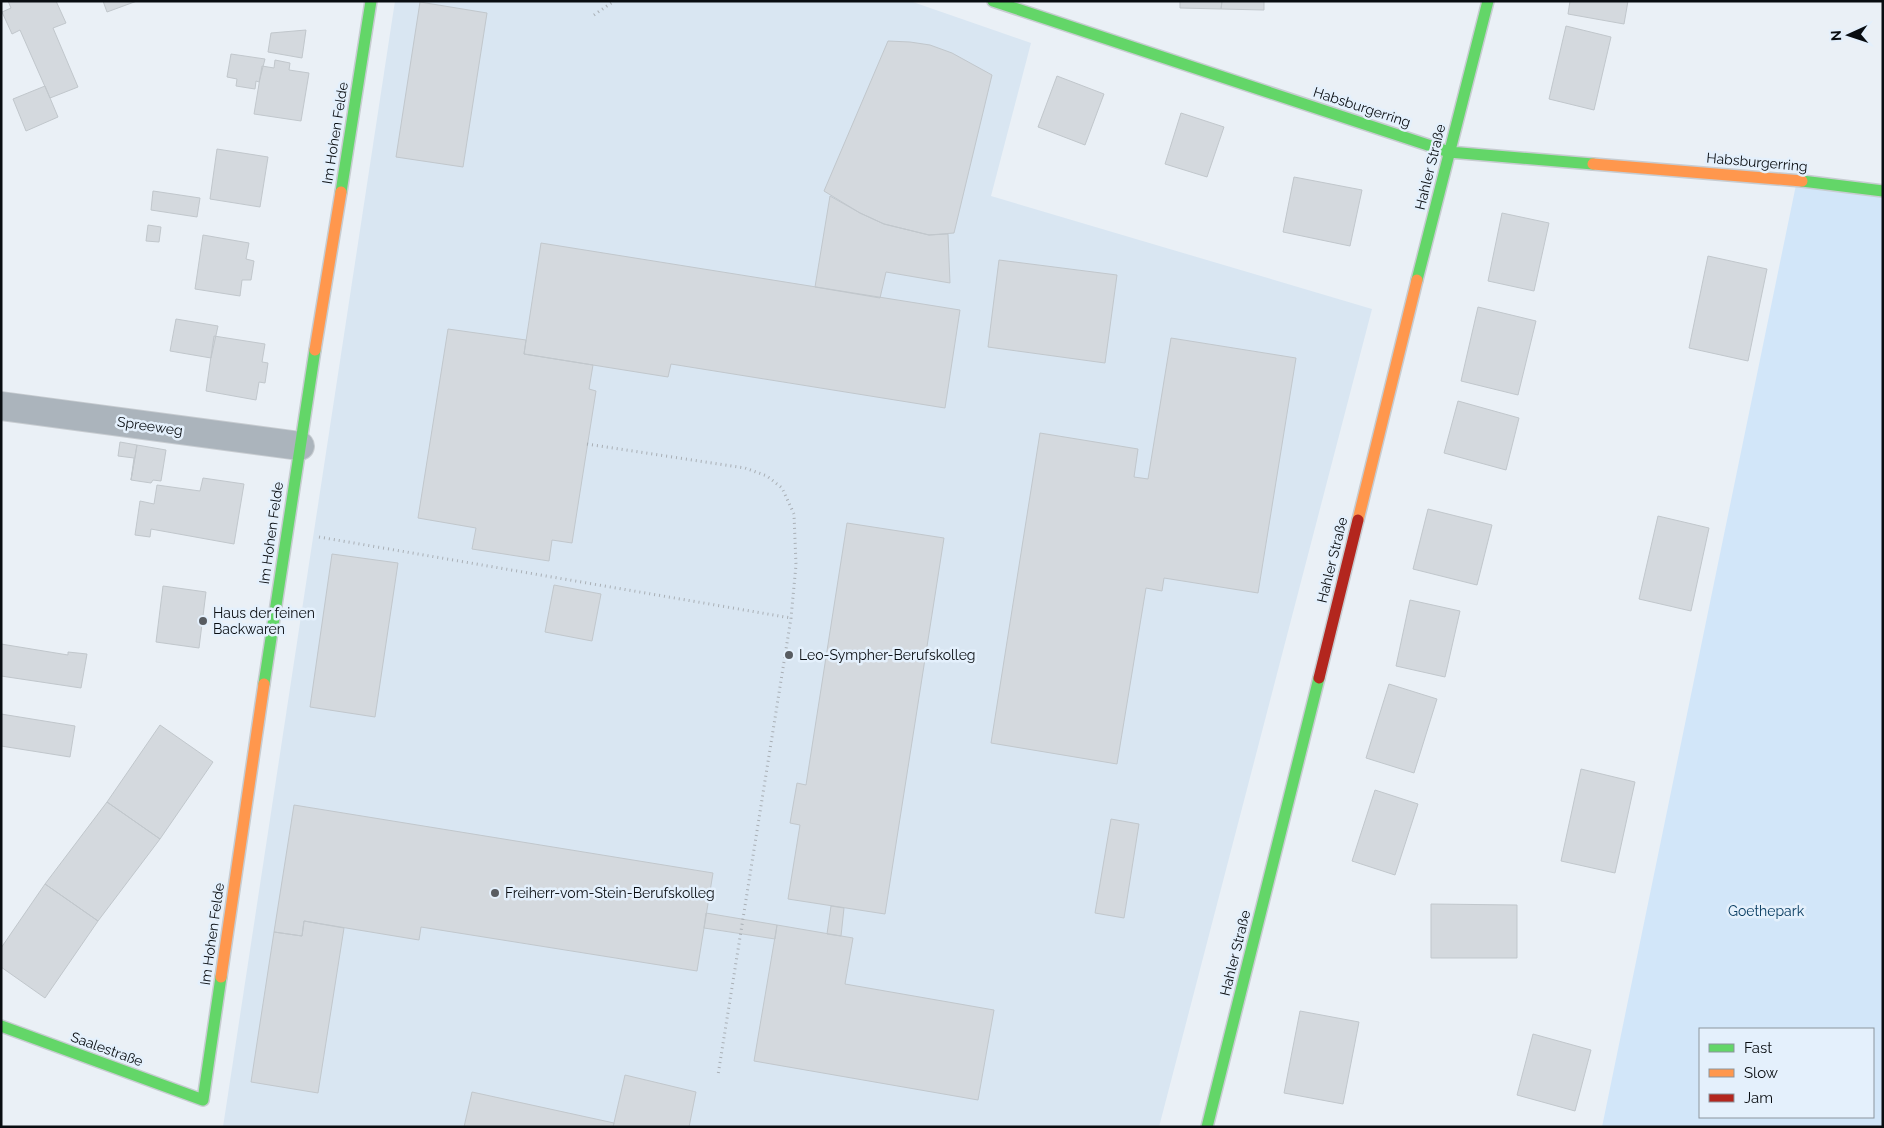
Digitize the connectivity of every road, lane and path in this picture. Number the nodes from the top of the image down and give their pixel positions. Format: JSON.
{"nodes":[{"id":1,"x":371,"y":1,"type":"edge"},
{"id":2,"x":614,"y":1,"type":"edge"},
{"id":3,"x":994,"y":1,"type":"edge"},
{"id":4,"x":1488,"y":1,"type":"edge"},
{"id":5,"x":594,"y":15,"type":"dead end"},
{"id":6,"x":1449,"y":152,"type":"junction"},
{"id":7,"x":1883,"y":191,"type":"edge"},
{"id":8,"x":1,"y":406,"type":"edge"},
{"id":9,"x":587,"y":444,"type":"dead end"},
{"id":10,"x":300,"y":446,"type":"junction"},
{"id":11,"x":286,"y":532,"type":"junction"},
{"id":12,"x":791,"y":618,"type":"junction"},
{"id":13,"x":1,"y":1026,"type":"edge"},
{"id":14,"x":718,"y":1075,"type":"dead end"},
{"id":15,"x":203,"y":1100,"type":"joint"},
{"id":16,"x":1207,"y":1127,"type":"edge"}],
"edges":[{"from":1,"to":10,"type":"street","name":"Im Hohen Felde"},
{"from":2,"to":5,"type":"path"},
{"from":3,"to":6,"type":"street","name":"Habsburgerring"},
{"from":4,"to":6,"type":"street","name":"Hahler Straße"},
{"from":6,"to":7,"type":"street","name":"Habsburgerring"},
{"from":6,"to":16,"type":"street","name":"Hahler Straße"},
{"from":8,"to":10,"type":"street","name":"Spreeweg"},
{"from":9,"to":12,"type":"path"},
{"from":10,"to":11,"type":"street","name":"Im Hohen Felde"},
{"from":11,"to":12,"type":"path"},
{"from":11,"to":15,"type":"street","name":"Im Hohen Felde"},
{"from":12,"to":14,"type":"path"},
{"from":13,"to":15,"type":"street","name":"Saalestraße"}]}
